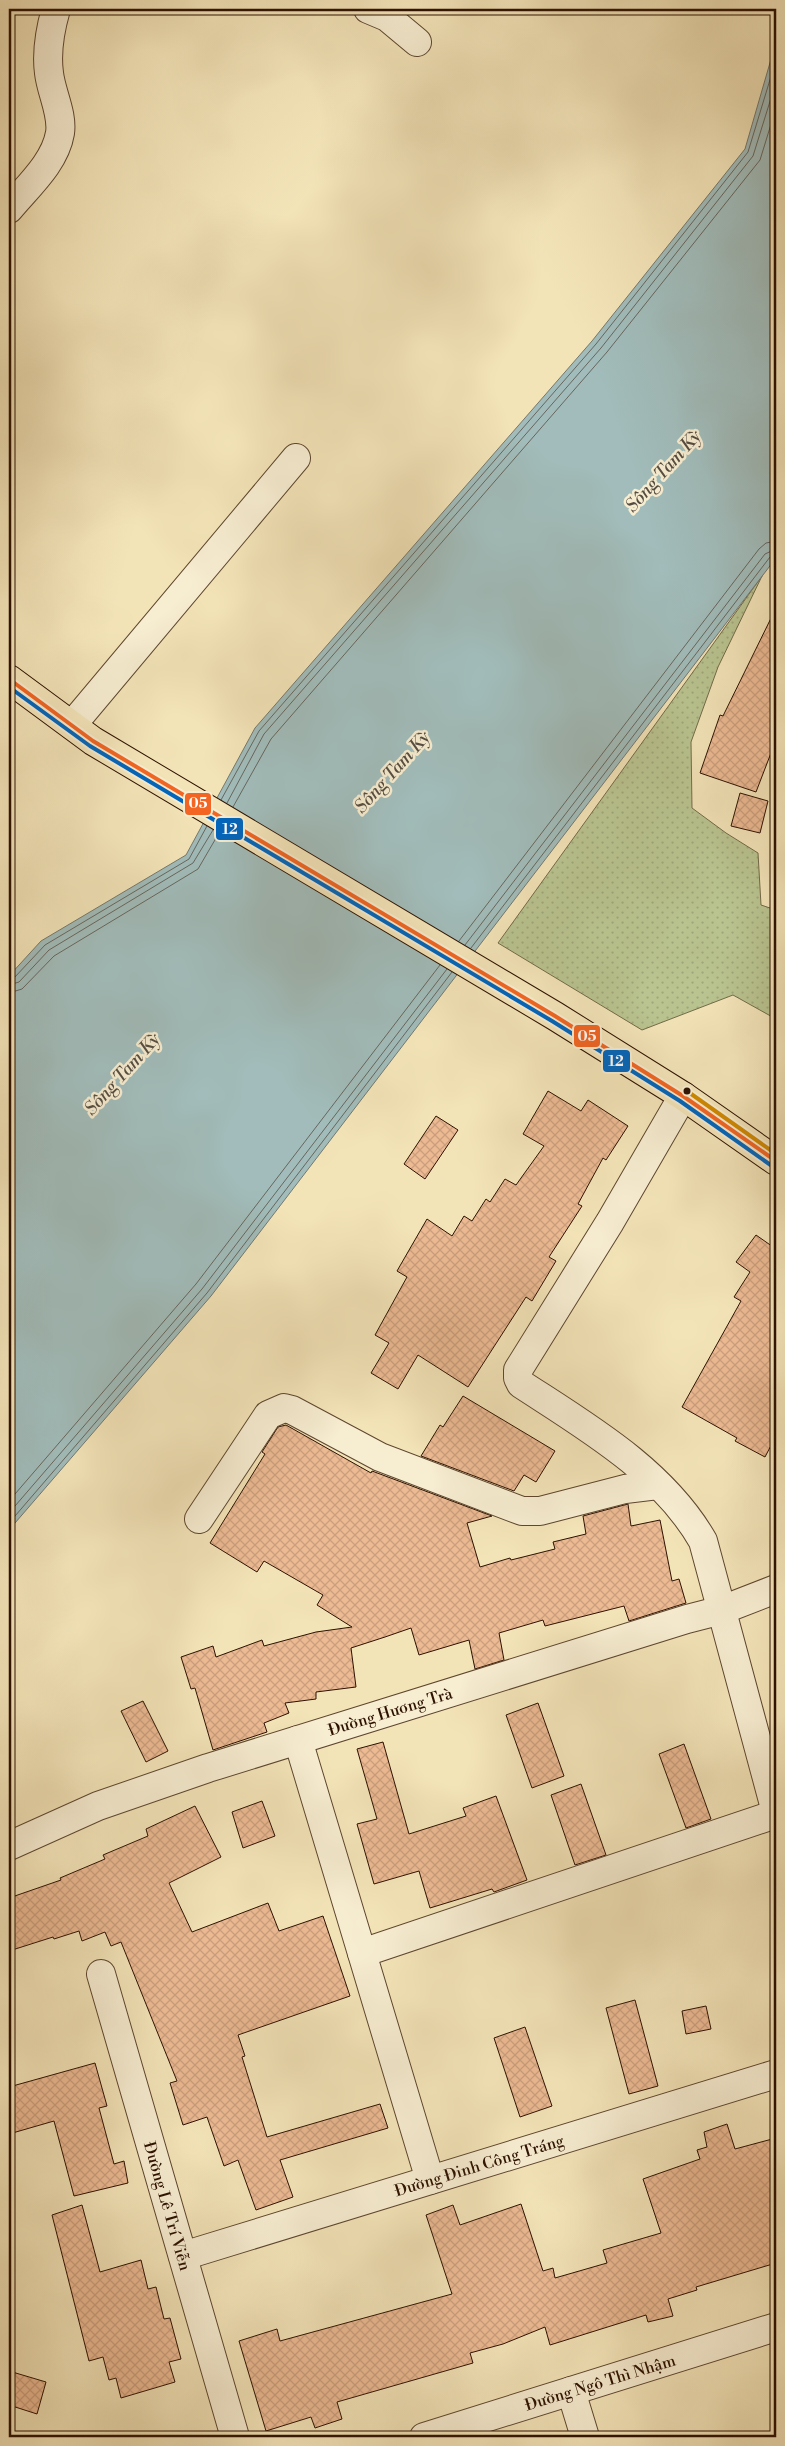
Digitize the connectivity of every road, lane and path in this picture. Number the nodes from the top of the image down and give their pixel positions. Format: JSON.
{"nodes":[{"id":1,"x":56,"y":9,"type":"edge"},
{"id":2,"x":368,"y":9,"type":"edge"},
{"id":3,"x":417,"y":42,"type":"dead end"},
{"id":4,"x":9,"y":209,"type":"edge"},
{"id":5,"x":296,"y":458,"type":"dead end"},
{"id":6,"x":9,"y":679,"type":"edge"},
{"id":7,"x":72,"y":725,"type":"junction"},
{"id":8,"x":684,"y":1096,"type":"junction"},
{"id":9,"x":776,"y":1161,"type":"edge"},
{"id":10,"x":658,"y":1486,"type":"junction"},
{"id":11,"x":199,"y":1519,"type":"dead end"},
{"id":12,"x":776,"y":1589,"type":"edge"},
{"id":13,"x":722,"y":1610,"type":"junction"},
{"id":14,"x":298,"y":1740,"type":"junction"},
{"id":15,"x":776,"y":1813,"type":"edge"},
{"id":16,"x":9,"y":1846,"type":"edge"},
{"id":17,"x":362,"y":1953,"type":"junction"},
{"id":18,"x":102,"y":1974,"type":"dead end"},
{"id":19,"x":776,"y":2074,"type":"edge"},
{"id":20,"x":430,"y":2180,"type":"junction"},
{"id":21,"x":183,"y":2256,"type":"junction"},
{"id":22,"x":776,"y":2327,"type":"edge"},
{"id":23,"x":571,"y":2391,"type":"junction"},
{"id":24,"x":235,"y":2437,"type":"edge"},
{"id":25,"x":424,"y":2437,"type":"edge"},
{"id":26,"x":585,"y":2437,"type":"edge"}],
"edges":[{"from":1,"to":4,"type":"street"},
{"from":2,"to":3,"type":"street"},
{"from":5,"to":7,"type":"street"},
{"from":6,"to":7,"type":"main road"},
{"from":7,"to":8,"type":"main road"},
{"from":8,"to":9,"type":"main road"},
{"from":8,"to":10,"type":"street"},
{"from":10,"to":11,"type":"street"},
{"from":10,"to":13,"type":"street"},
{"from":12,"to":13,"type":"street","name":"Đường Hương Trà"},
{"from":13,"to":14,"type":"street","name":"Đường Hương Trà"},
{"from":13,"to":15,"type":"street"},
{"from":14,"to":16,"type":"street","name":"Đường Hương Trà"},
{"from":14,"to":17,"type":"street"},
{"from":15,"to":17,"type":"street"},
{"from":17,"to":20,"type":"street"},
{"from":18,"to":21,"type":"street","name":"Đường Lê Trí Viễn"},
{"from":19,"to":20,"type":"street","name":"Đường Đinh Công Tráng"},
{"from":20,"to":21,"type":"street","name":"Đường Đinh Công Tráng"},
{"from":21,"to":24,"type":"street","name":"Đường Lê Trí Viễn"},
{"from":22,"to":23,"type":"street","name":"Đường Ngô Thì Nhậm"},
{"from":23,"to":25,"type":"street","name":"Đường Ngô Thì Nhậm"},
{"from":23,"to":26,"type":"street"}]}
